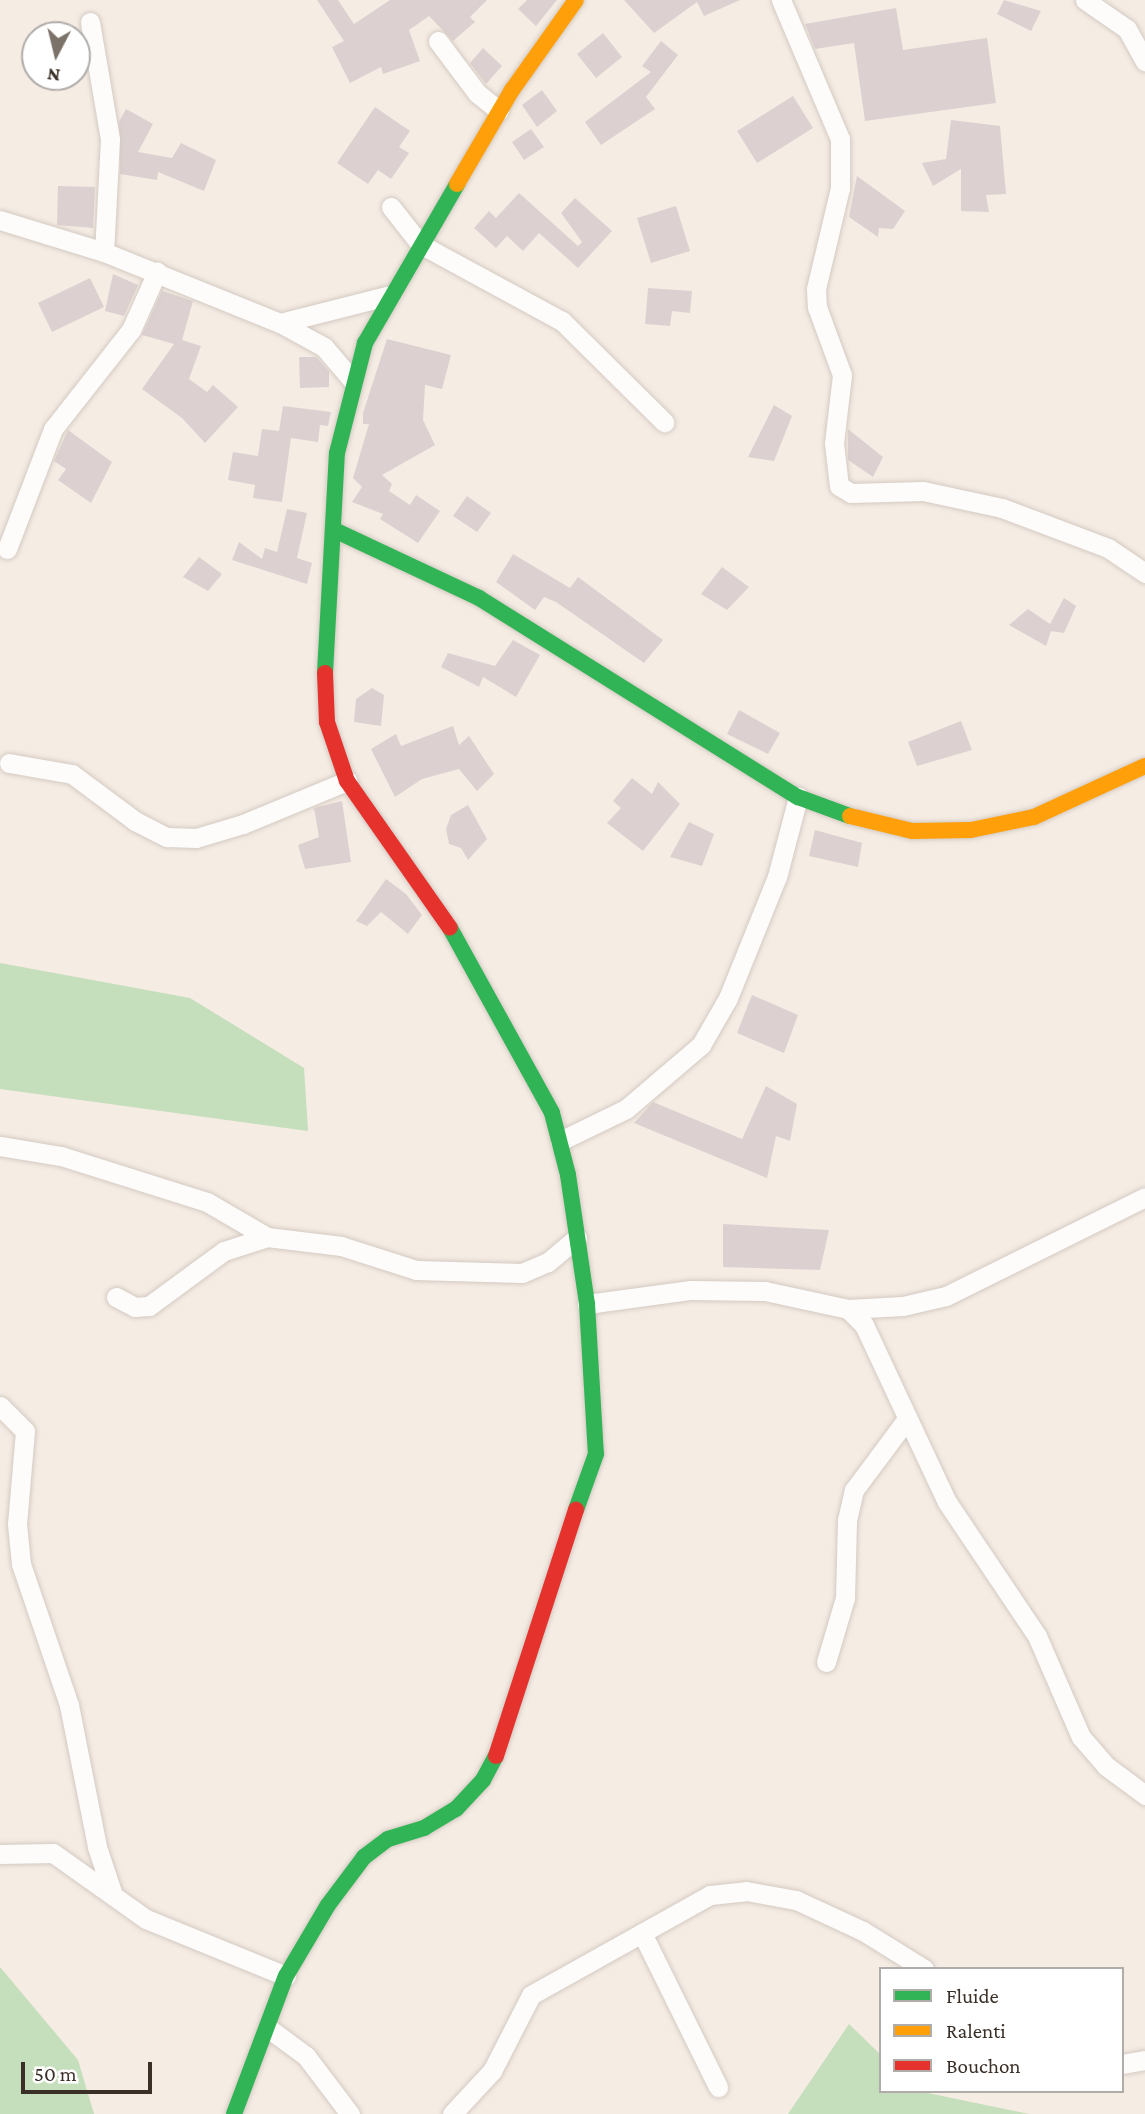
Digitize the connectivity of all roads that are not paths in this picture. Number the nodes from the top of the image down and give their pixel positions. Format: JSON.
{"nodes":[{"id":1,"x":576,"y":0,"type":"edge"},
{"id":2,"x":781,"y":0,"type":"edge"},
{"id":3,"x":1085,"y":0,"type":"edge"},
{"id":4,"x":91,"y":27,"type":"edge"},
{"id":5,"x":438,"y":41,"type":"dead end"},
{"id":6,"x":1145,"y":61,"type":"edge"},
{"id":7,"x":499,"y":111,"type":"junction"},
{"id":8,"x":391,"y":208,"type":"dead end"},
{"id":9,"x":0,"y":220,"type":"edge"},
{"id":10,"x":420,"y":244,"type":"junction"},
{"id":11,"x":104,"y":252,"type":"junction"},
{"id":12,"x":157,"y":272,"type":"junction"},
{"id":13,"x":387,"y":296,"type":"junction"},
{"id":14,"x":280,"y":323,"type":"junction"},
{"id":15,"x":353,"y":381,"type":"junction"},
{"id":16,"x":664,"y":422,"type":"dead end"},
{"id":17,"x":334,"y":530,"type":"junction"},
{"id":18,"x":7,"y":549,"type":"dead end"},
{"id":19,"x":1145,"y":573,"type":"edge"},
{"id":20,"x":9,"y":764,"type":"dead end"},
{"id":21,"x":1145,"y":766,"type":"edge"},
{"id":22,"x":347,"y":781,"type":"junction"},
{"id":23,"x":798,"y":797,"type":"junction"},
{"id":24,"x":560,"y":1140,"type":"junction"},
{"id":25,"x":0,"y":1146,"type":"edge"},
{"id":26,"x":1145,"y":1197,"type":"edge"},
{"id":27,"x":267,"y":1237,"type":"junction"},
{"id":28,"x":577,"y":1238,"type":"junction"},
{"id":29,"x":116,"y":1297,"type":"dead end"},
{"id":30,"x":587,"y":1304,"type":"junction"},
{"id":31,"x":848,"y":1309,"type":"junction"},
{"id":32,"x":0,"y":1406,"type":"edge"},
{"id":33,"x":907,"y":1419,"type":"junction"},
{"id":34,"x":826,"y":1662,"type":"dead end"},
{"id":35,"x":1145,"y":1795,"type":"edge"},
{"id":36,"x":0,"y":1854,"type":"edge"},
{"id":37,"x":112,"y":1892,"type":"junction"},
{"id":38,"x":642,"y":1933,"type":"junction"},
{"id":39,"x":921,"y":1967,"type":"edge"},
{"id":40,"x":286,"y":1976,"type":"junction"},
{"id":41,"x":268,"y":2028,"type":"junction"},
{"id":42,"x":1145,"y":2060,"type":"edge"},
{"id":43,"x":1124,"y":2064,"type":"edge"},
{"id":44,"x":718,"y":2087,"type":"dead end"},
{"id":45,"x":234,"y":2114,"type":"edge"},
{"id":46,"x":350,"y":2114,"type":"edge"},
{"id":47,"x":453,"y":2114,"type":"edge"}],
"edges":[{"from":1,"to":7,"type":"street"},
{"from":2,"to":19,"type":"street"},
{"from":3,"to":6,"type":"street"},
{"from":4,"to":11,"type":"street"},
{"from":5,"to":7,"type":"street"},
{"from":7,"to":10,"type":"street"},
{"from":8,"to":10,"type":"street"},
{"from":9,"to":11,"type":"street"},
{"from":10,"to":13,"type":"street"},
{"from":10,"to":16,"type":"street"},
{"from":11,"to":12,"type":"street"},
{"from":12,"to":14,"type":"street"},
{"from":12,"to":18,"type":"street"},
{"from":13,"to":14,"type":"street"},
{"from":13,"to":15,"type":"street"},
{"from":14,"to":15,"type":"street"},
{"from":15,"to":17,"type":"street"},
{"from":17,"to":22,"type":"street"},
{"from":17,"to":23,"type":"street"},
{"from":20,"to":22,"type":"street"},
{"from":21,"to":23,"type":"street"},
{"from":22,"to":24,"type":"street"},
{"from":23,"to":24,"type":"street"},
{"from":24,"to":28,"type":"street"},
{"from":25,"to":27,"type":"street"},
{"from":26,"to":31,"type":"street"},
{"from":27,"to":28,"type":"street"},
{"from":27,"to":29,"type":"street"},
{"from":28,"to":30,"type":"street"},
{"from":30,"to":31,"type":"street"},
{"from":30,"to":40,"type":"street"},
{"from":31,"to":33,"type":"street"},
{"from":32,"to":37,"type":"street"},
{"from":33,"to":34,"type":"street"},
{"from":33,"to":35,"type":"street"},
{"from":36,"to":37,"type":"street"},
{"from":37,"to":40,"type":"street"},
{"from":38,"to":39,"type":"street"},
{"from":38,"to":44,"type":"street"},
{"from":38,"to":47,"type":"street"},
{"from":40,"to":41,"type":"street"},
{"from":41,"to":45,"type":"street"},
{"from":41,"to":46,"type":"street"},
{"from":42,"to":43,"type":"street"}]}
